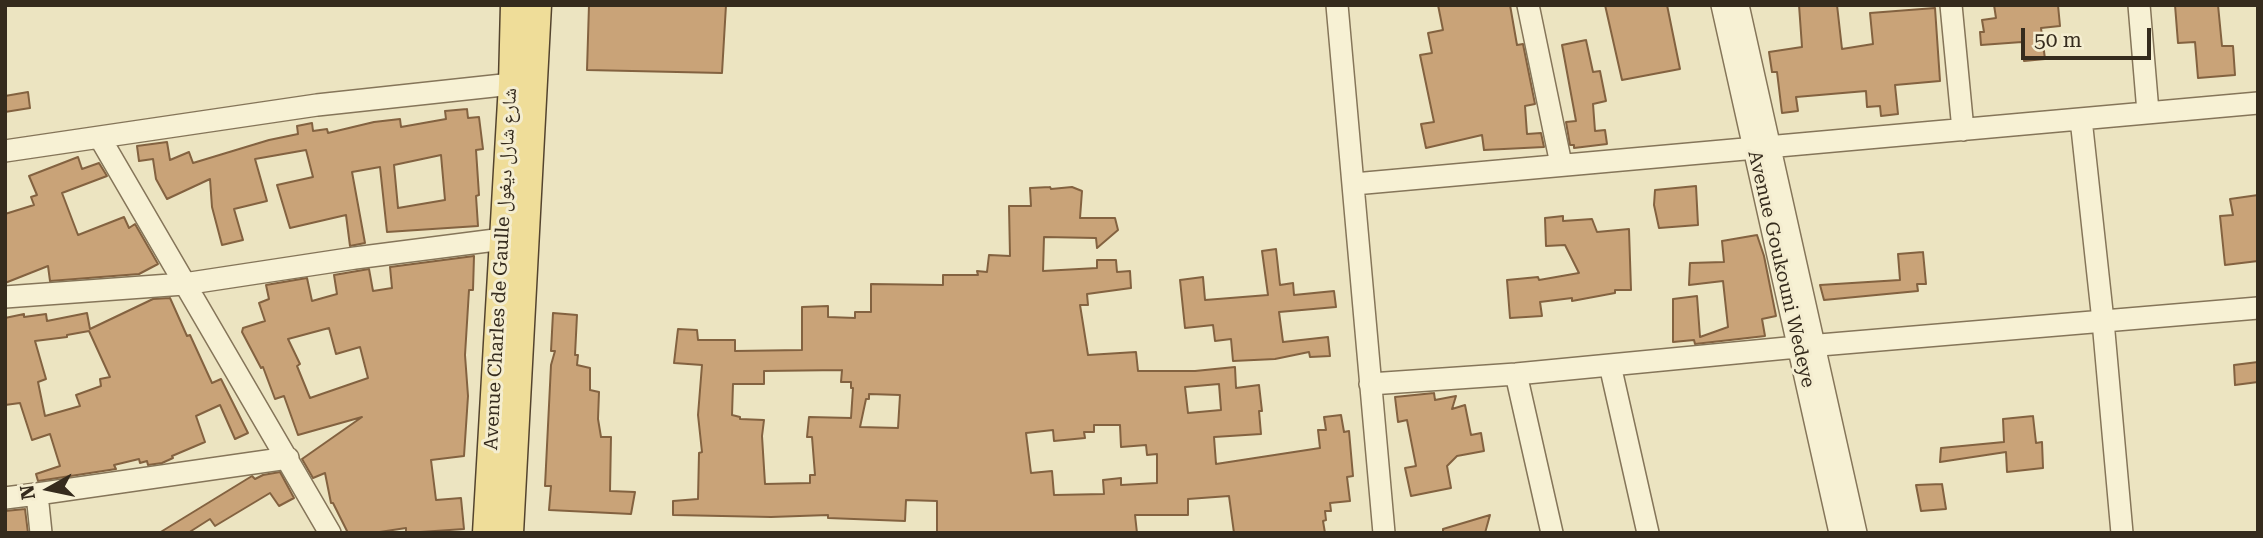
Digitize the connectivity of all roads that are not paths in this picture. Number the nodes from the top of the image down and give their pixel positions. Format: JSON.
{"nodes":[{"id":1,"x":514,"y":5,"type":"edge"},
{"id":2,"x":538,"y":5,"type":"edge"},
{"id":3,"x":1337,"y":5,"type":"edge"},
{"id":4,"x":1528,"y":5,"type":"edge"},
{"id":5,"x":1722,"y":5,"type":"edge"},
{"id":6,"x":1738,"y":5,"type":"edge"},
{"id":7,"x":1951,"y":5,"type":"edge"},
{"id":8,"x":2139,"y":5,"type":"edge"},
{"id":9,"x":513,"y":84,"type":"junction"},
{"id":10,"x":2258,"y":103,"type":"edge"},
{"id":11,"x":2148,"y":112,"type":"junction"},
{"id":12,"x":2081,"y":119,"type":"junction"},
{"id":13,"x":1963,"y":130,"type":"junction"},
{"id":14,"x":520,"y":136,"type":"junction"},
{"id":15,"x":100,"y":138,"type":"junction"},
{"id":16,"x":1762,"y":147,"type":"junction"},
{"id":17,"x":5,"y":151,"type":"edge"},
{"id":18,"x":1561,"y":164,"type":"junction"},
{"id":19,"x":1354,"y":184,"type":"junction"},
{"id":20,"x":503,"y":239,"type":"junction"},
{"id":21,"x":184,"y":284,"type":"junction"},
{"id":22,"x":5,"y":297,"type":"edge"},
{"id":23,"x":2258,"y":308,"type":"edge"},
{"id":24,"x":2103,"y":321,"type":"junction"},
{"id":25,"x":1807,"y":346,"type":"junction"},
{"id":26,"x":1609,"y":365,"type":"junction"},
{"id":27,"x":1516,"y":374,"type":"junction"},
{"id":28,"x":1370,"y":384,"type":"junction"},
{"id":29,"x":504,"y":434,"type":"junction"},
{"id":30,"x":288,"y":458,"type":"junction"},
{"id":31,"x":37,"y":494,"type":"junction"},
{"id":32,"x":5,"y":498,"type":"edge"},
{"id":33,"x":41,"y":533,"type":"edge"},
{"id":34,"x":330,"y":533,"type":"edge"},
{"id":35,"x":486,"y":533,"type":"edge"},
{"id":36,"x":510,"y":533,"type":"edge"},
{"id":37,"x":1384,"y":533,"type":"edge"},
{"id":38,"x":1552,"y":533,"type":"edge"},
{"id":39,"x":1648,"y":533,"type":"edge"},
{"id":40,"x":1840,"y":533,"type":"edge"},
{"id":41,"x":1856,"y":533,"type":"edge"},
{"id":42,"x":2122,"y":533,"type":"edge"}],
"edges":[{"from":1,"to":9,"type":"main road","name":"Avenue Charles de Gaulle شارع شارل ديغول"},
{"from":2,"to":14,"type":"main road","name":"Avenue Charles de Gaulle شارع شارل ديغول"},
{"from":3,"to":19,"type":"street"},
{"from":4,"to":18,"type":"street"},
{"from":5,"to":16,"type":"street","name":"Avenue Goukouni Wedeye"},
{"from":6,"to":16,"type":"street","name":"Avenue Goukouni Wedeye"},
{"from":7,"to":13,"type":"street"},
{"from":8,"to":11,"type":"street"},
{"from":9,"to":14,"type":"main road","name":"Avenue Charles de Gaulle شارع شارل ديغول"},
{"from":9,"to":15,"type":"street"},
{"from":10,"to":11,"type":"street"},
{"from":11,"to":12,"type":"street"},
{"from":12,"to":13,"type":"street"},
{"from":12,"to":24,"type":"street"},
{"from":13,"to":16,"type":"street"},
{"from":14,"to":20,"type":"main road","name":"Avenue Charles de Gaulle شارع شارل ديغول"},
{"from":14,"to":29,"type":"main road","name":"Avenue Charles de Gaulle شارع شارل ديغول"},
{"from":15,"to":17,"type":"street"},
{"from":15,"to":21,"type":"street"},
{"from":16,"to":18,"type":"street"},
{"from":16,"to":25,"type":"street","name":"Avenue Goukouni Wedeye"},
{"from":18,"to":19,"type":"street"},
{"from":19,"to":28,"type":"street"},
{"from":20,"to":21,"type":"street"},
{"from":20,"to":29,"type":"main road","name":"Avenue Charles de Gaulle شارع شارل ديغول"},
{"from":21,"to":22,"type":"street"},
{"from":21,"to":30,"type":"street"},
{"from":23,"to":24,"type":"street"},
{"from":24,"to":25,"type":"street"},
{"from":24,"to":42,"type":"street"},
{"from":25,"to":26,"type":"street"},
{"from":25,"to":40,"type":"street","name":"Avenue Goukouni Wedeye"},
{"from":25,"to":41,"type":"street","name":"Avenue Goukouni Wedeye"},
{"from":26,"to":27,"type":"street"},
{"from":26,"to":39,"type":"street"},
{"from":27,"to":28,"type":"street"},
{"from":27,"to":38,"type":"street"},
{"from":28,"to":37,"type":"street"},
{"from":29,"to":35,"type":"main road","name":"Avenue Charles de Gaulle شارع شارل ديغول"},
{"from":29,"to":36,"type":"main road","name":"Avenue Charles de Gaulle شارع شارل ديغول"},
{"from":30,"to":31,"type":"street"},
{"from":30,"to":34,"type":"street"},
{"from":31,"to":32,"type":"street"},
{"from":31,"to":33,"type":"street"}]}
